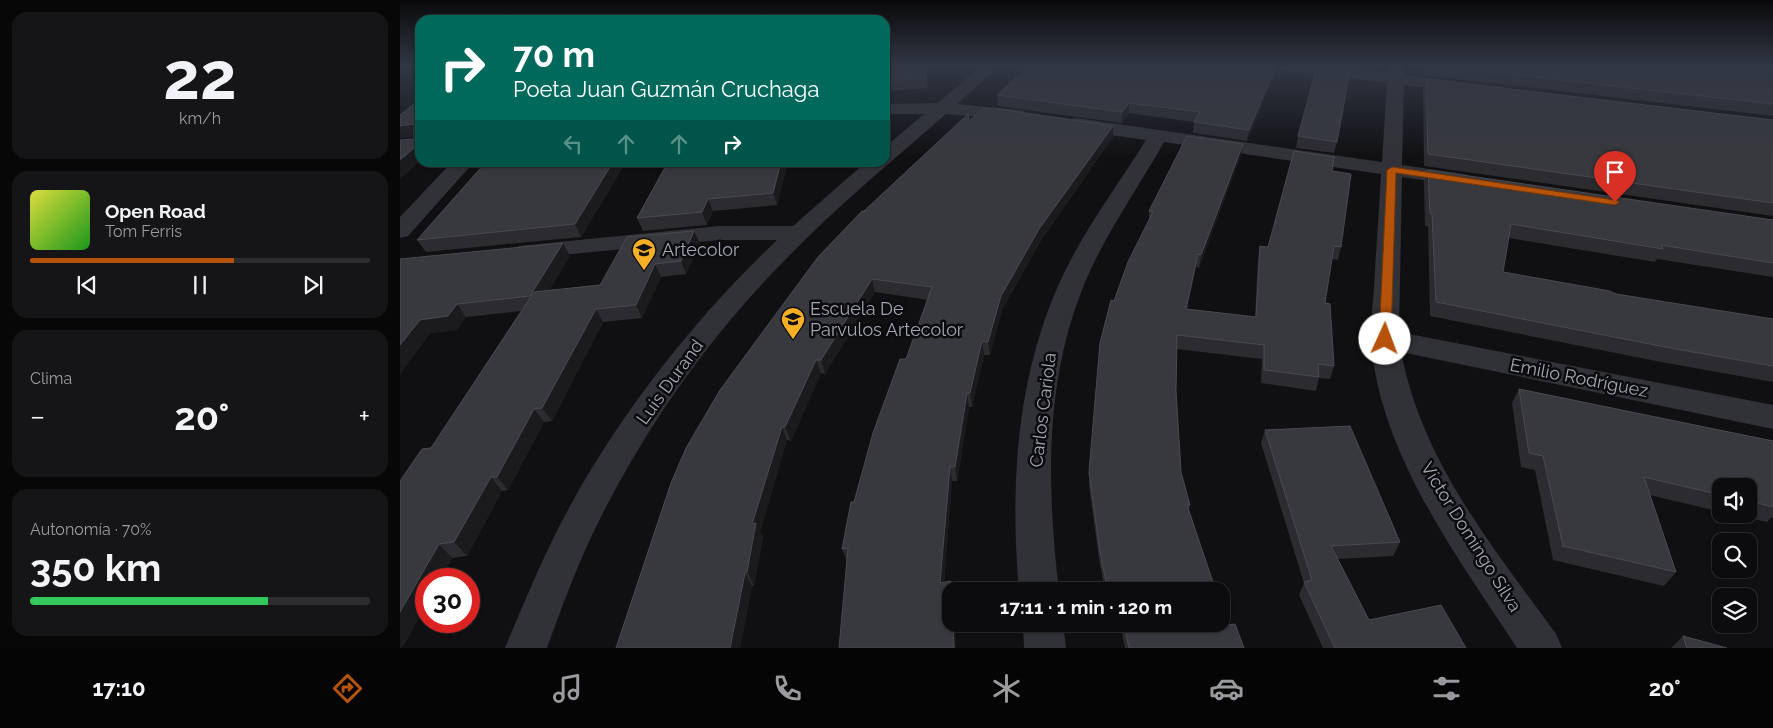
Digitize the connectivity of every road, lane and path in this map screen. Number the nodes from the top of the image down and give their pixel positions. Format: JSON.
{"nodes":[{"id":1,"x":956,"y":96,"type":"edge"},
{"id":2,"x":1395,"y":96,"type":"edge"},
{"id":3,"x":942,"y":108,"type":"junction"},
{"id":4,"x":890,"y":109,"type":"edge"},
{"id":5,"x":1158,"y":136,"type":"junction"},
{"id":6,"x":890,"y":153,"type":"edge"},
{"id":7,"x":459,"y":167,"type":"edge"},
{"id":8,"x":873,"y":167,"type":"edge"},
{"id":9,"x":1392,"y":170,"type":"junction"},
{"id":10,"x":1477,"y":182,"type":"edge"},
{"id":11,"x":400,"y":231,"type":"edge"},
{"id":12,"x":798,"y":233,"type":"junction"},
{"id":13,"x":509,"y":253,"type":"edge"},
{"id":14,"x":1385,"y":339,"type":"junction"},
{"id":15,"x":1773,"y":417,"type":"edge"},
{"id":16,"x":1039,"y":582,"type":"edge"},
{"id":17,"x":1044,"y":632,"type":"edge"},
{"id":18,"x":526,"y":648,"type":"edge"},
{"id":19,"x":1045,"y":648,"type":"edge"},
{"id":20,"x":1541,"y":648,"type":"edge"}],
"edges":[{"from":1,"to":3,"type":"street"},
{"from":2,"to":9,"type":"street","name":"Víctor Domingo Silva"},
{"from":3,"to":4,"type":"street"},
{"from":3,"to":5,"type":"street"},
{"from":3,"to":6,"type":"street"},
{"from":5,"to":9,"type":"street"},
{"from":5,"to":16,"type":"street","name":"Carlos Cariola"},
{"from":7,"to":11,"type":"street"},
{"from":8,"to":12,"type":"street","name":"Luis Durand"},
{"from":9,"to":10,"type":"street"},
{"from":9,"to":14,"type":"street","name":"Víctor Domingo Silva"},
{"from":12,"to":13,"type":"street"},
{"from":12,"to":18,"type":"street","name":"Luis Durand"},
{"from":14,"to":15,"type":"street","name":"Emilio Rodríguez"},
{"from":14,"to":20,"type":"street","name":"Víctor Domingo Silva"},
{"from":17,"to":19,"type":"street"}]}
